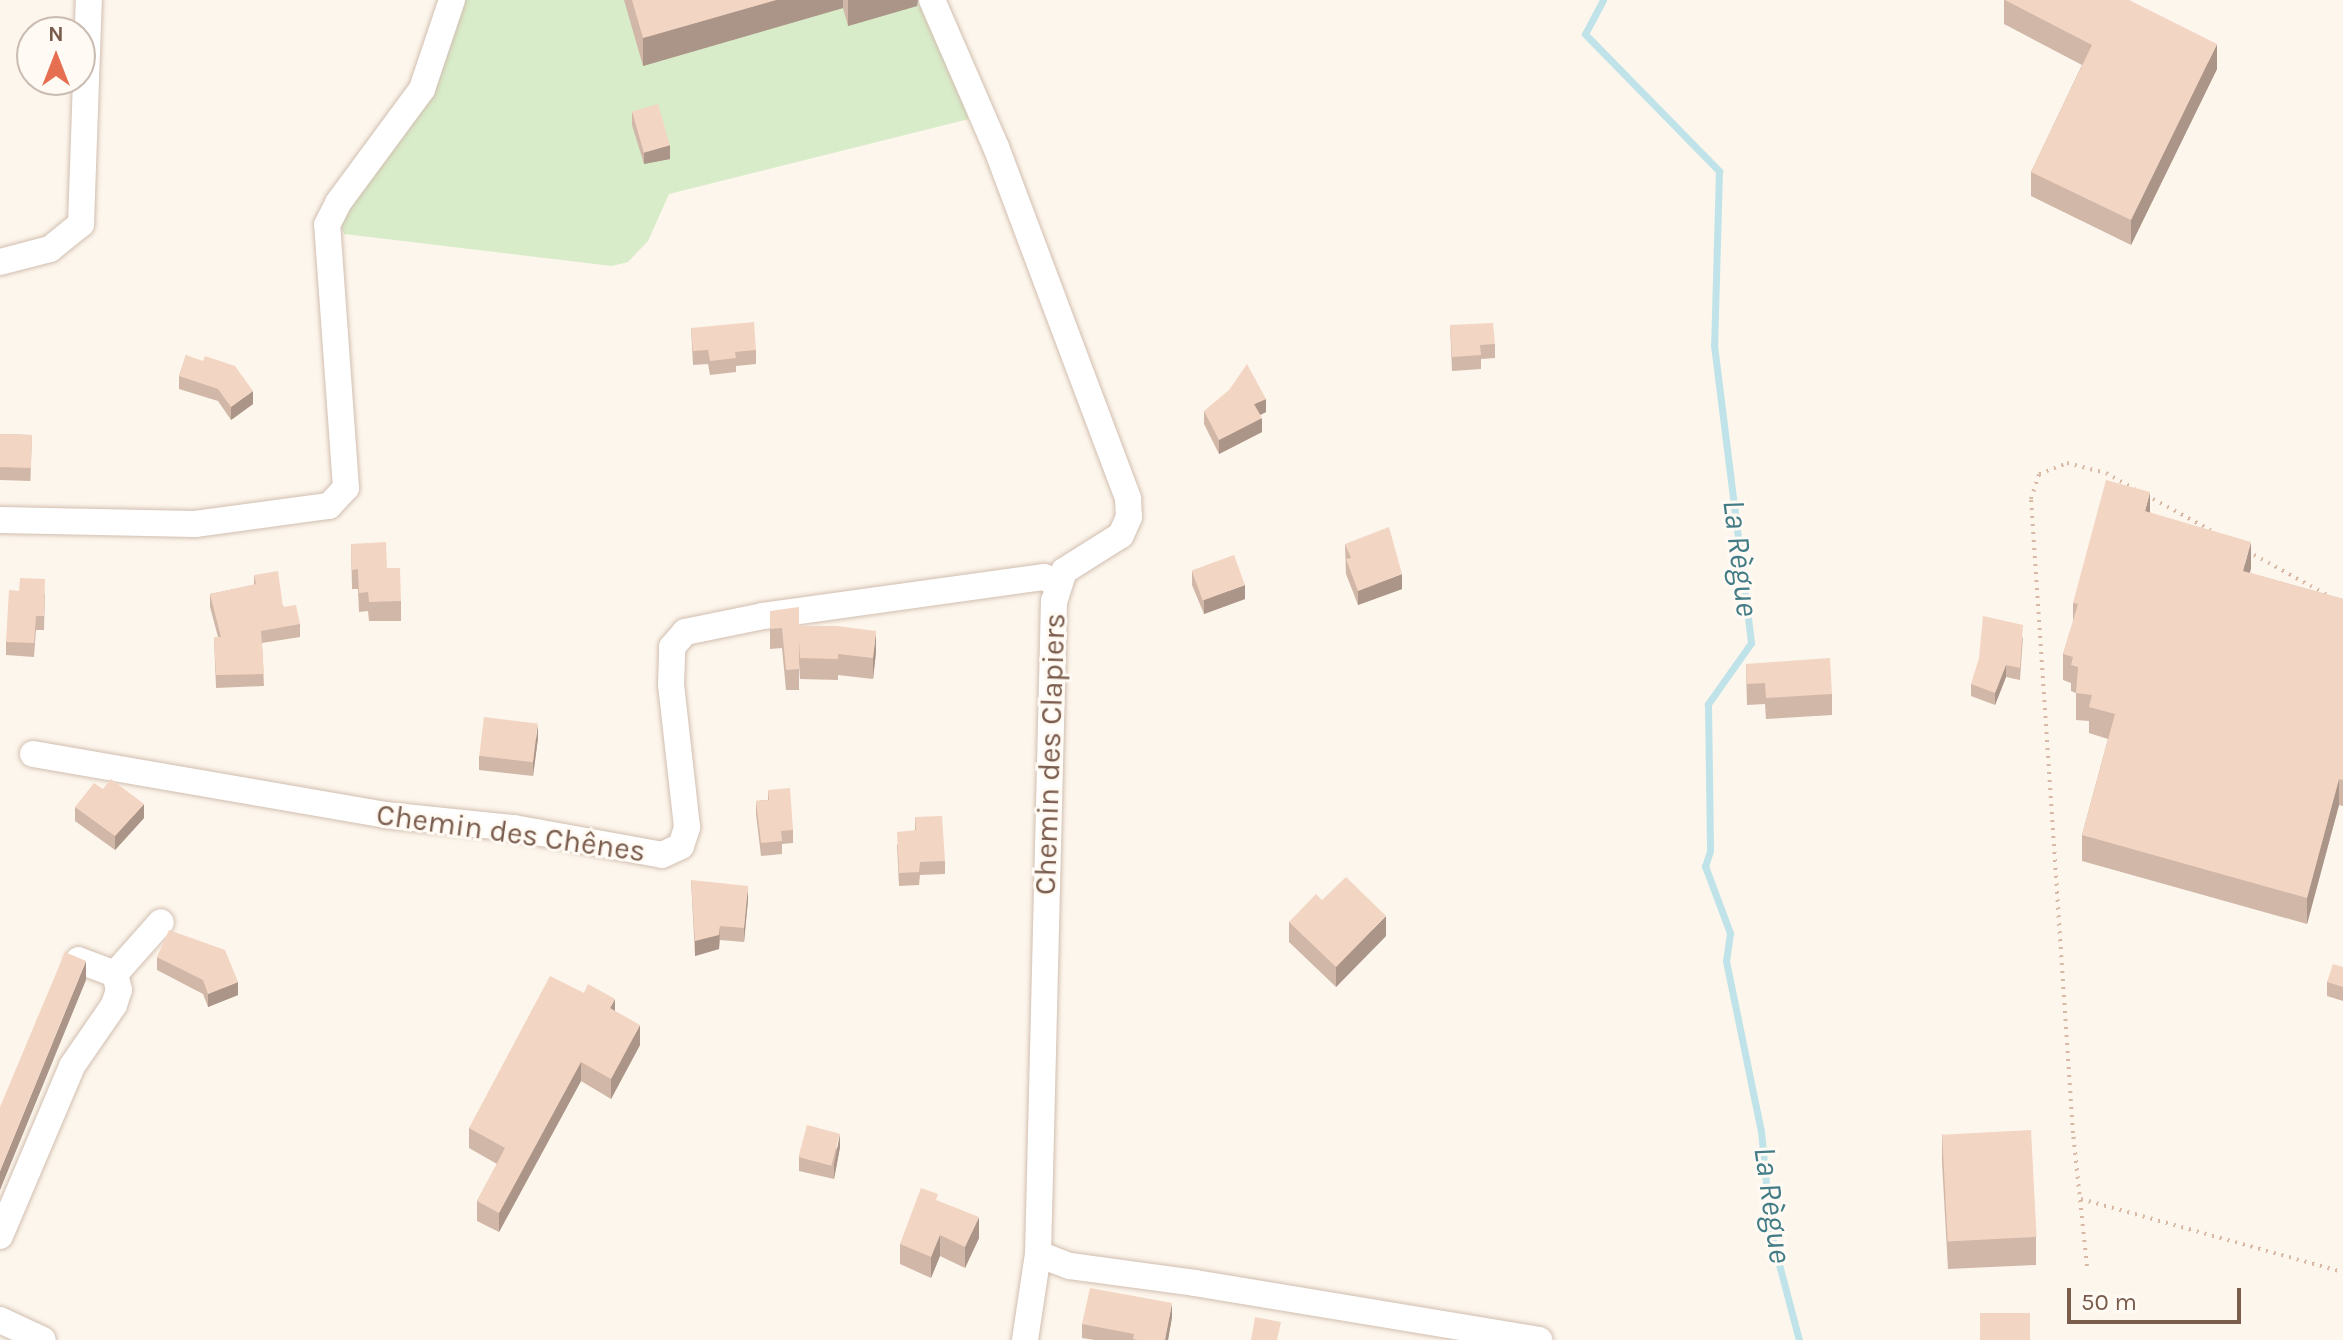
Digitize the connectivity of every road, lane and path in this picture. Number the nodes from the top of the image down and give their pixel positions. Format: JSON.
{"nodes":[{"id":1,"x":89,"y":0,"type":"edge"},
{"id":2,"x":452,"y":0,"type":"edge"},
{"id":3,"x":932,"y":0,"type":"edge"},
{"id":4,"x":0,"y":262,"type":"edge"},
{"id":5,"x":0,"y":520,"type":"edge"},
{"id":6,"x":2225,"y":539,"type":"edge"},
{"id":7,"x":2239,"y":546,"type":"edge"},
{"id":8,"x":1057,"y":584,"type":"junction"},
{"id":9,"x":2330,"y":597,"type":"edge"},
{"id":10,"x":33,"y":754,"type":"dead end"},
{"id":11,"x":161,"y":922,"type":"dead end"},
{"id":12,"x":79,"y":960,"type":"edge"},
{"id":13,"x":115,"y":974,"type":"junction"},
{"id":14,"x":2081,"y":1199,"type":"junction"},
{"id":15,"x":0,"y":1236,"type":"edge"},
{"id":16,"x":1038,"y":1254,"type":"junction"},
{"id":17,"x":2087,"y":1266,"type":"dead end"},
{"id":18,"x":2343,"y":1272,"type":"edge"},
{"id":19,"x":0,"y":1320,"type":"edge"},
{"id":20,"x":43,"y":1340,"type":"edge"},
{"id":21,"x":1025,"y":1340,"type":"edge"},
{"id":22,"x":1539,"y":1340,"type":"edge"}],
"edges":[{"from":1,"to":4,"type":"street"},
{"from":2,"to":5,"type":"street"},
{"from":3,"to":8,"type":"street","name":"Chemin des Clapiers"},
{"from":6,"to":14,"type":"path"},
{"from":7,"to":9,"type":"path"},
{"from":8,"to":10,"type":"street","name":"Chemin des Chênes"},
{"from":8,"to":16,"type":"street","name":"Chemin des Clapiers"},
{"from":11,"to":13,"type":"street"},
{"from":12,"to":13,"type":"street"},
{"from":13,"to":15,"type":"street"},
{"from":14,"to":17,"type":"path"},
{"from":14,"to":18,"type":"path"},
{"from":16,"to":21,"type":"street","name":"Chemin des Clapiers"},
{"from":16,"to":22,"type":"street"},
{"from":19,"to":20,"type":"street"}]}
